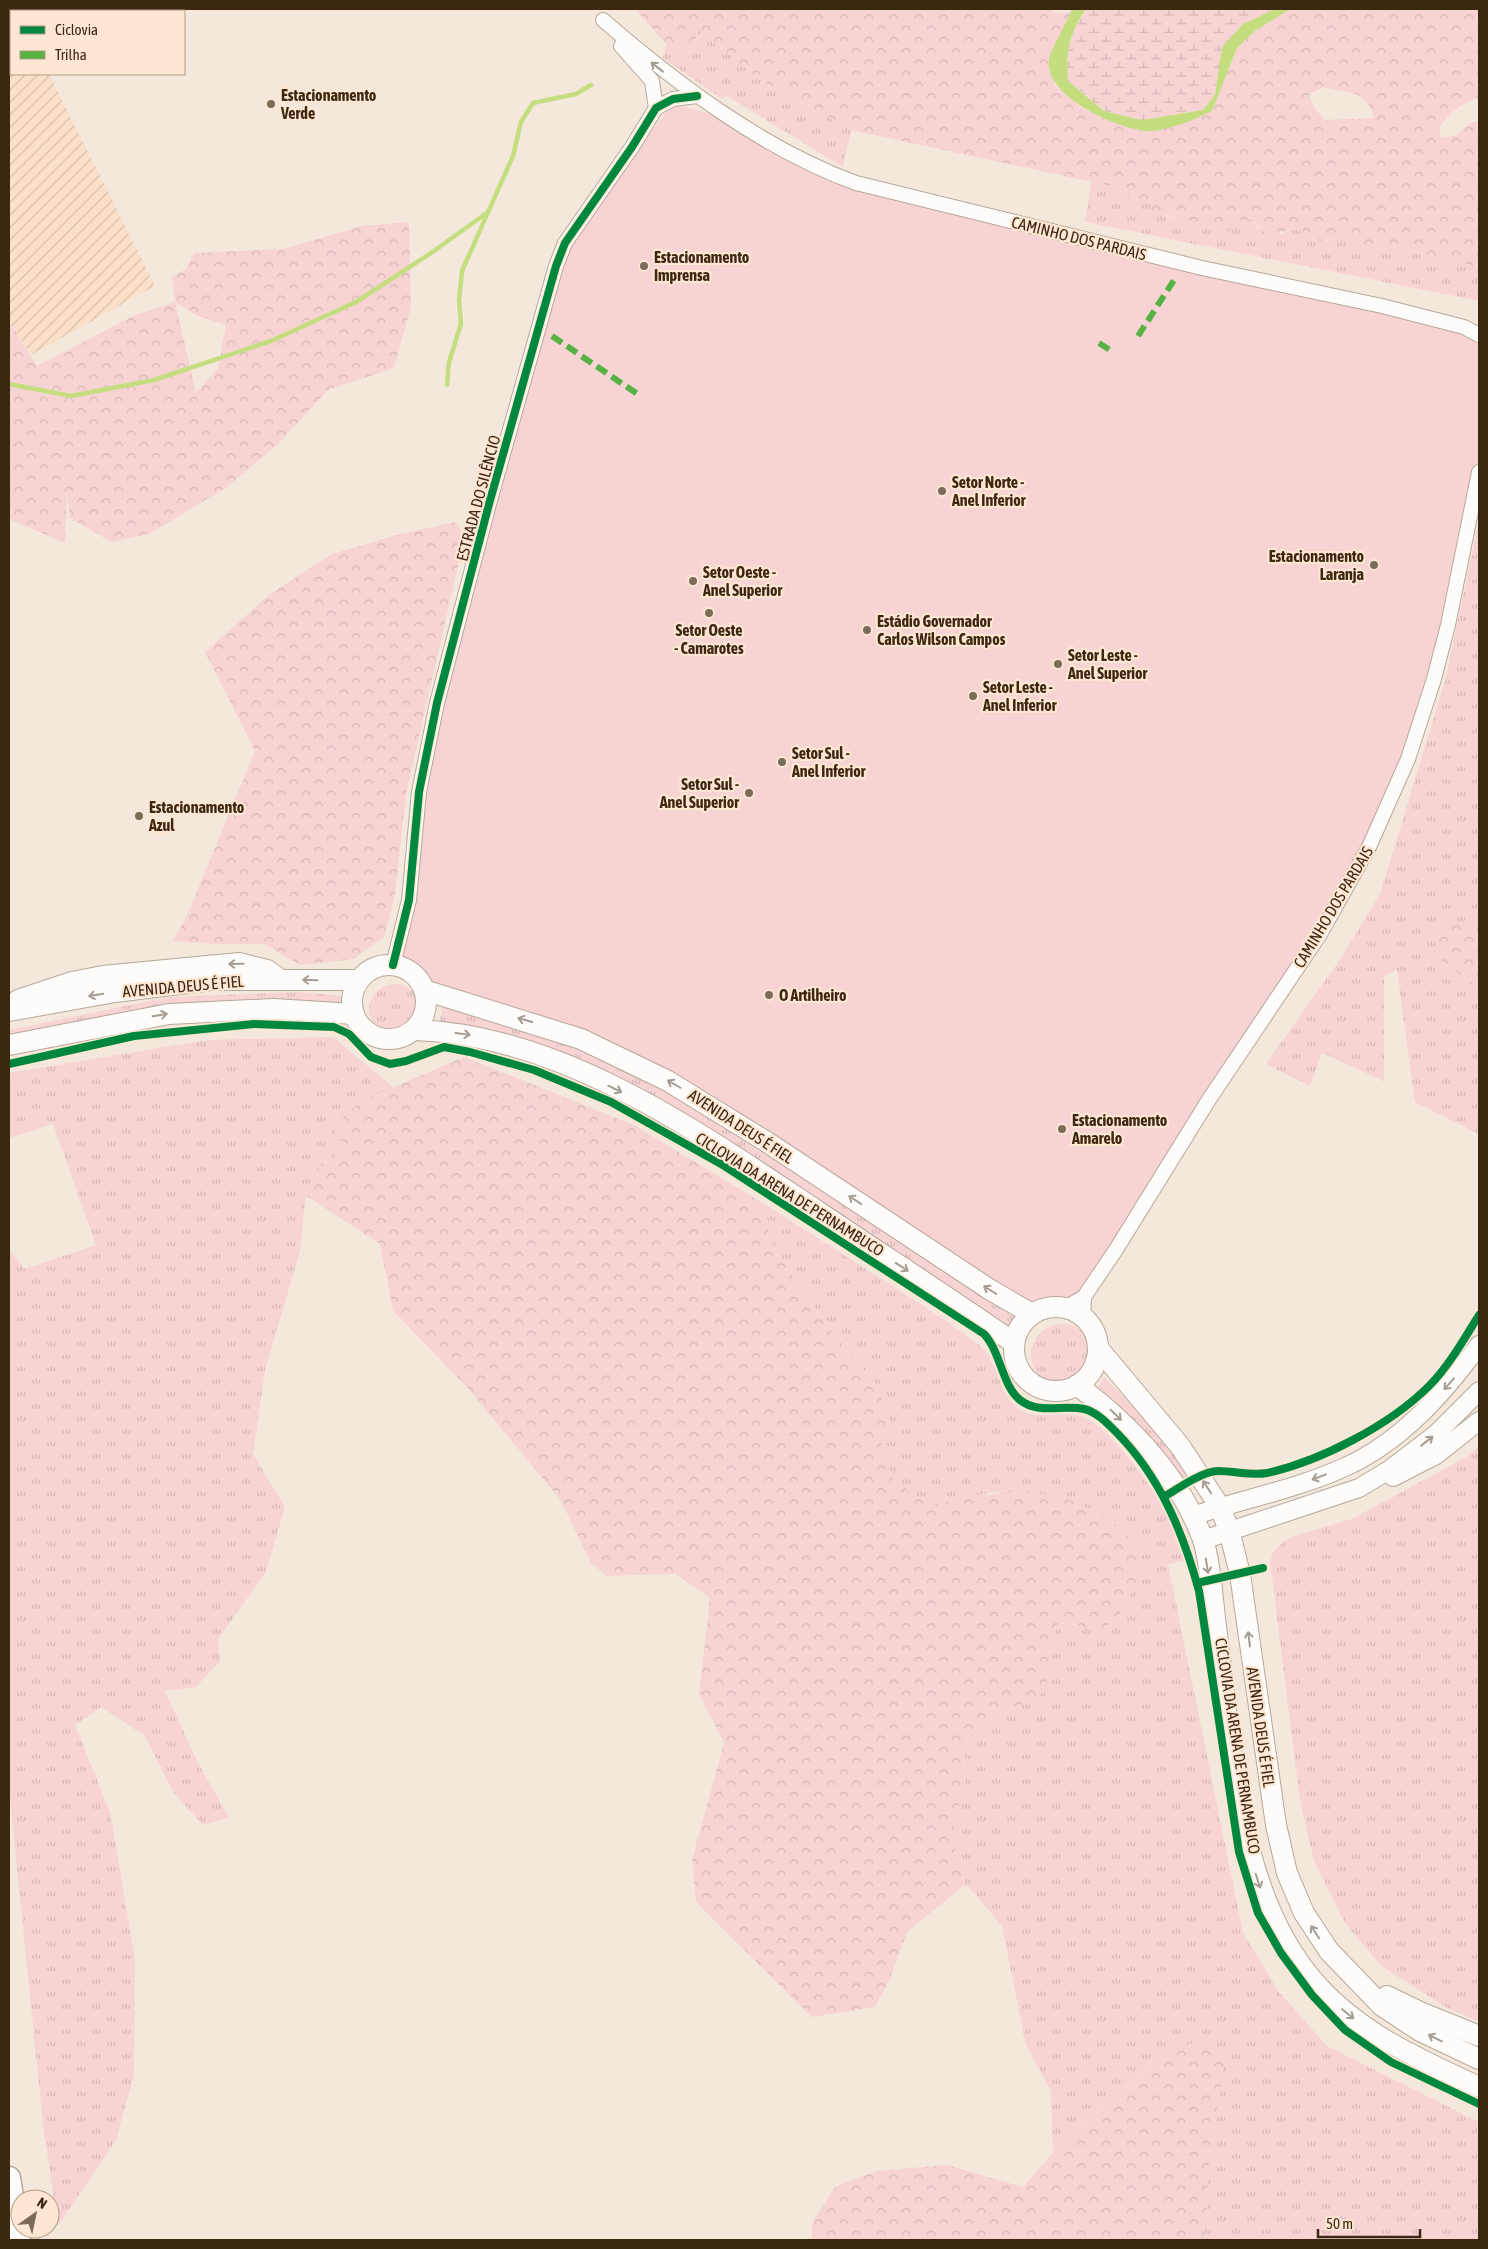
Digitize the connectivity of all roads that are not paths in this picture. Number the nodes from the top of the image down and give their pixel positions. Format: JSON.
{"nodes":[{"id":1,"x":599,"y":14,"type":"edge"},
{"id":2,"x":696,"y":96,"type":"junction"},
{"id":3,"x":656,"y":108,"type":"junction"},
{"id":4,"x":1479,"y":334,"type":"edge"},
{"id":5,"x":1479,"y":472,"type":"edge"},
{"id":6,"x":393,"y":965,"type":"junction"},
{"id":7,"x":281,"y":979,"type":"junction"},
{"id":8,"x":359,"y":980,"type":"junction"},
{"id":9,"x":424,"y":990,"type":"junction"},
{"id":10,"x":9,"y":1003,"type":"edge"},
{"id":11,"x":9,"y":1011,"type":"edge"},
{"id":12,"x":354,"y":1014,"type":"junction"},
{"id":13,"x":414,"y":1030,"type":"junction"},
{"id":14,"x":9,"y":1045,"type":"edge"},
{"id":15,"x":1084,"y":1298,"type":"junction"},
{"id":16,"x":1065,"y":1308,"type":"junction"},
{"id":17,"x":1032,"y":1314,"type":"junction"},
{"id":18,"x":1083,"y":1317,"type":"junction"},
{"id":19,"x":1014,"y":1343,"type":"junction"},
{"id":20,"x":1479,"y":1345,"type":"edge"},
{"id":21,"x":1098,"y":1348,"type":"junction"},
{"id":22,"x":1077,"y":1385,"type":"junction"},
{"id":23,"x":1479,"y":1391,"type":"edge"},
{"id":24,"x":1479,"y":1421,"type":"edge"},
{"id":25,"x":1359,"y":1488,"type":"junction"},
{"id":26,"x":1220,"y":1507,"type":"junction"},
{"id":27,"x":1193,"y":1516,"type":"junction"},
{"id":28,"x":1229,"y":1530,"type":"junction"},
{"id":29,"x":1203,"y":1540,"type":"junction"},
{"id":30,"x":1351,"y":1976,"type":"junction"},
{"id":31,"x":1479,"y":2036,"type":"edge"},
{"id":32,"x":1479,"y":2059,"type":"edge"},
{"id":33,"x":1479,"y":2087,"type":"edge"},
{"id":34,"x":9,"y":2178,"type":"edge"},
{"id":35,"x":19,"y":2240,"type":"edge"}],
"edges":[{"from":2,"to":1,"type":"street","name":"CAMINHO DOS PARDAIS","one_way":true},
{"from":1,"to":3,"type":"street"},
{"from":2,"to":3,"type":"street"},
{"from":2,"to":4,"type":"street","name":"CAMINHO DOS PARDAIS"},
{"from":3,"to":6,"type":"street","name":"ESTRADA DO SILÊNCIO"},
{"from":5,"to":15,"type":"street","name":"CAMINHO DOS PARDAIS"},
{"from":6,"to":8,"type":"main road"},
{"from":6,"to":9,"type":"main road"},
{"from":8,"to":7,"type":"main road","name":"AVENIDA DEUS É FIEL","one_way":true},
{"from":7,"to":10,"type":"main road","one_way":true},
{"from":7,"to":11,"type":"main road","name":"AVENIDA DEUS É FIEL","one_way":true},
{"from":8,"to":12,"type":"main road"},
{"from":9,"to":13,"type":"main road"},
{"from":17,"to":9,"type":"main road","name":"AVENIDA DEUS É FIEL","one_way":true},
{"from":12,"to":13,"type":"main road"},
{"from":14,"to":12,"type":"main road","name":"AVENIDA DEUS É FIEL","one_way":true},
{"from":13,"to":19,"type":"main road","name":"AVENIDA DEUS É FIEL","one_way":true},
{"from":15,"to":16,"type":"street"},
{"from":15,"to":18,"type":"street","name":"CAMINHO DOS PARDAIS"},
{"from":16,"to":17,"type":"main road"},
{"from":16,"to":18,"type":"main road"},
{"from":17,"to":19,"type":"main road"},
{"from":18,"to":21,"type":"main road"},
{"from":19,"to":22,"type":"main road"},
{"from":20,"to":26,"type":"street","one_way":true},
{"from":21,"to":22,"type":"main road"},
{"from":26,"to":21,"type":"main road","name":"AVENIDA DEUS É FIEL","one_way":true},
{"from":22,"to":27,"type":"main road","name":"AVENIDA DEUS É FIEL","one_way":true},
{"from":25,"to":23,"type":"street","one_way":true},
{"from":24,"to":25,"type":"street"},
{"from":25,"to":28,"type":"street"},
{"from":26,"to":27,"type":"street"},
{"from":26,"to":28,"type":"main road","name":"AVENIDA DEUS É FIEL"},
{"from":27,"to":29,"type":"main road","name":"AVENIDA DEUS É FIEL"},
{"from":28,"to":29,"type":"street"},
{"from":30,"to":28,"type":"main road","name":"AVENIDA DEUS É FIEL","one_way":true},
{"from":29,"to":33,"type":"main road","name":"AVENIDA DEUS É FIEL","one_way":true},
{"from":30,"to":31,"type":"main road"},
{"from":32,"to":30,"type":"main road","name":"AVENIDA DEUS É FIEL","one_way":true},
{"from":34,"to":35,"type":"highway"}]}
